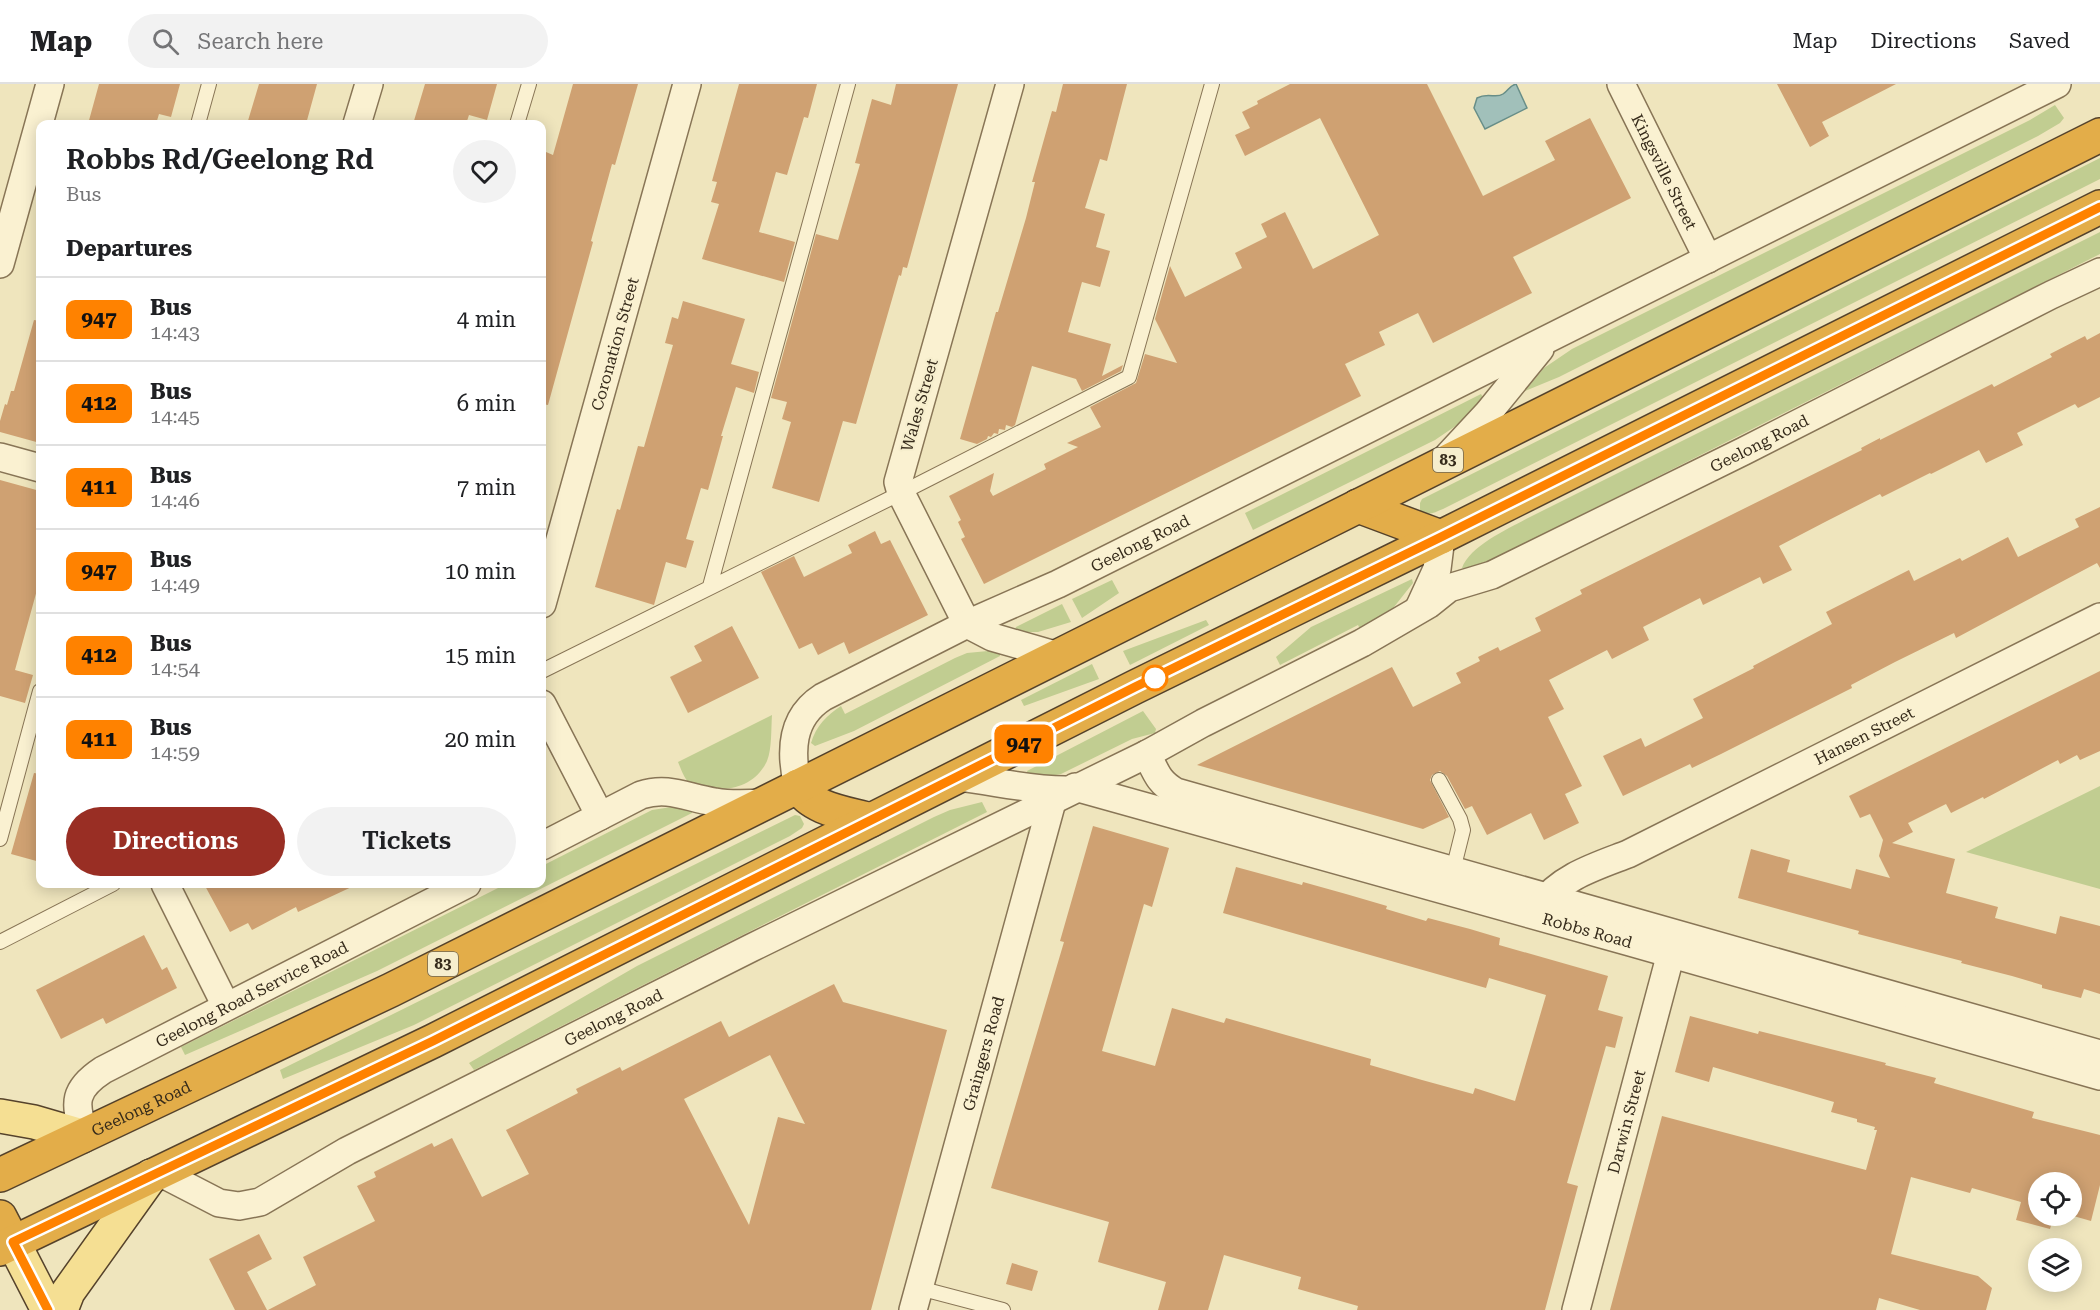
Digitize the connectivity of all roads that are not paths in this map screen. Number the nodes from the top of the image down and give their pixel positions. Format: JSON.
{"nodes":[{"id":1,"x":50,"y":84,"type":"edge"},
{"id":2,"x":209,"y":84,"type":"edge"},
{"id":3,"x":369,"y":84,"type":"edge"},
{"id":4,"x":529,"y":84,"type":"edge"},
{"id":5,"x":687,"y":84,"type":"edge"},
{"id":6,"x":848,"y":84,"type":"edge"},
{"id":7,"x":1010,"y":84,"type":"edge"},
{"id":8,"x":1212,"y":84,"type":"edge"},
{"id":9,"x":1620,"y":84,"type":"edge"},
{"id":10,"x":2057,"y":84,"type":"edge"},
{"id":11,"x":40,"y":120,"type":"edge"},
{"id":12,"x":199,"y":120,"type":"edge"},
{"id":13,"x":358,"y":120,"type":"edge"},
{"id":14,"x":518,"y":120,"type":"edge"},
{"id":15,"x":36,"y":134,"type":"edge"},
{"id":16,"x":2100,"y":135,"type":"edge"},
{"id":17,"x":2100,"y":207,"type":"edge"},
{"id":18,"x":1708,"y":259,"type":"junction"},
{"id":19,"x":0,"y":264,"type":"edge"},
{"id":20,"x":2100,"y":272,"type":"edge"},
{"id":21,"x":1545,"y":342,"type":"junction"},
{"id":22,"x":0,"y":457,"type":"edge"},
{"id":23,"x":1441,"y":464,"type":"junction"},
{"id":24,"x":36,"y":467,"type":"edge"},
{"id":25,"x":901,"y":493,"type":"junction"},
{"id":26,"x":1358,"y":506,"type":"junction"},
{"id":27,"x":1441,"y":537,"type":"junction"},
{"id":28,"x":710,"y":586,"type":"junction"},
{"id":29,"x":546,"y":590,"type":"edge"},
{"id":30,"x":1418,"y":610,"type":"junction"},
{"id":31,"x":2100,"y":617,"type":"edge"},
{"id":32,"x":967,"y":624,"type":"junction"},
{"id":33,"x":1058,"y":656,"type":"junction"},
{"id":34,"x":546,"y":669,"type":"edge"},
{"id":35,"x":36,"y":706,"type":"edge"},
{"id":36,"x":546,"y":712,"type":"edge"},
{"id":37,"x":1147,"y":753,"type":"junction"},
{"id":38,"x":958,"y":777,"type":"junction"},
{"id":39,"x":1439,"y":780,"type":"dead end"},
{"id":40,"x":798,"y":786,"type":"junction"},
{"id":41,"x":1066,"y":792,"type":"junction"},
{"id":42,"x":763,"y":803,"type":"junction"},
{"id":43,"x":600,"y":816,"type":"junction"},
{"id":44,"x":871,"y":820,"type":"junction"},
{"id":45,"x":0,"y":839,"type":"edge"},
{"id":46,"x":546,"y":844,"type":"edge"},
{"id":47,"x":1628,"y":854,"type":"junction"},
{"id":48,"x":1452,"y":870,"type":"junction"},
{"id":49,"x":105,"y":888,"type":"edge"},
{"id":50,"x":167,"y":888,"type":"edge"},
{"id":51,"x":459,"y":888,"type":"edge"},
{"id":52,"x":1540,"y":906,"type":"junction"},
{"id":53,"x":1579,"y":916,"type":"junction"},
{"id":54,"x":0,"y":942,"type":"edge"},
{"id":55,"x":1673,"y":943,"type":"junction"},
{"id":56,"x":226,"y":1006,"type":"junction"},
{"id":57,"x":2100,"y":1054,"type":"edge"},
{"id":58,"x":2100,"y":1076,"type":"edge"},
{"id":59,"x":0,"y":1116,"type":"edge"},
{"id":60,"x":84,"y":1135,"type":"junction"},
{"id":61,"x":155,"y":1174,"type":"junction"},
{"id":62,"x":0,"y":1175,"type":"edge"},
{"id":63,"x":4,"y":1236,"type":"edge"},
{"id":64,"x":916,"y":1299,"type":"edge"},
{"id":65,"x":48,"y":1310,"type":"edge"},
{"id":66,"x":61,"y":1310,"type":"edge"},
{"id":67,"x":1003,"y":1310,"type":"edge"},
{"id":68,"x":1576,"y":1310,"type":"edge"}],
"edges":[{"from":1,"to":11,"type":"street"},
{"from":2,"to":12,"type":"lane"},
{"from":3,"to":13,"type":"street"},
{"from":4,"to":14,"type":"lane"},
{"from":5,"to":29,"type":"street","name":"Coronation Street"},
{"from":6,"to":28,"type":"lane"},
{"from":7,"to":25,"type":"street","name":"Wales Street"},
{"from":8,"to":25,"type":"lane"},
{"from":9,"to":18,"type":"street","name":"Kingsville Street"},
{"from":10,"to":18,"type":"street","name":"Geelong Road"},
{"from":15,"to":19,"type":"street"},
{"from":16,"to":23,"type":"highway","name":"Geelong Road","number":"83"},
{"from":17,"to":27,"type":"highway"},
{"from":18,"to":21,"type":"street","name":"Geelong Road"},
{"from":20,"to":30,"type":"street","name":"Geelong Road"},
{"from":21,"to":23,"type":"street","name":"Geelong Road"},
{"from":21,"to":32,"type":"street","name":"Geelong Road"},
{"from":22,"to":24,"type":"street"},
{"from":23,"to":26,"type":"highway","name":"Geelong Road","number":"83"},
{"from":25,"to":28,"type":"lane"},
{"from":25,"to":32,"type":"street","name":"Wales Street"},
{"from":26,"to":27,"type":"highway"},
{"from":26,"to":33,"type":"highway","name":"Geelong Road","number":"83"},
{"from":27,"to":30,"type":"street"},
{"from":27,"to":38,"type":"highway"},
{"from":28,"to":34,"type":"lane"},
{"from":30,"to":37,"type":"street","name":"Geelong Road"},
{"from":31,"to":47,"type":"street","name":"Hansen Street"},
{"from":32,"to":33,"type":"street"},
{"from":32,"to":40,"type":"street","name":"Geelong Road"},
{"from":33,"to":40,"type":"highway","name":"Geelong Road","number":"83"},
{"from":35,"to":45,"type":"lane"},
{"from":36,"to":43,"type":"street"},
{"from":37,"to":41,"type":"street","name":"Geelong Road"},
{"from":37,"to":48,"type":"street","name":"Robbs Road"},
{"from":38,"to":41,"type":"street","name":"Geelong Road"},
{"from":38,"to":44,"type":"highway"},
{"from":39,"to":48,"type":"lane"},
{"from":40,"to":42,"type":"highway","name":"Geelong Road","number":"83"},
{"from":40,"to":44,"type":"highway"},
{"from":41,"to":52,"type":"street","name":"Robbs Road"},
{"from":41,"to":61,"type":"street","name":"Geelong Road"},
{"from":41,"to":64,"type":"street","name":"Graingers Road"},
{"from":42,"to":43,"type":"street"},
{"from":42,"to":60,"type":"highway","name":"Geelong Road","number":"83"},
{"from":43,"to":46,"type":"street"},
{"from":44,"to":61,"type":"highway"},
{"from":47,"to":52,"type":"street","name":"Hansen Street"},
{"from":47,"to":53,"type":"street","name":"Hansen Street"},
{"from":48,"to":52,"type":"street","name":"Robbs Road"},
{"from":49,"to":54,"type":"lane"},
{"from":50,"to":56,"type":"street"},
{"from":51,"to":56,"type":"street","name":"Geelong Road Service Road"},
{"from":52,"to":53,"type":"street","name":"Robbs Road"},
{"from":53,"to":55,"type":"street","name":"Robbs Road"},
{"from":55,"to":57,"type":"street","name":"Robbs Road"},
{"from":55,"to":58,"type":"street","name":"Robbs Road"},
{"from":55,"to":68,"type":"street","name":"Darwin Street"},
{"from":56,"to":60,"type":"street","name":"Geelong Road Service Road"},
{"from":59,"to":60,"type":"main road"},
{"from":60,"to":62,"type":"highway","name":"Geelong Road","number":"83"},
{"from":61,"to":63,"type":"highway"},
{"from":61,"to":66,"type":"main road"},
{"from":63,"to":65,"type":"main road"},
{"from":64,"to":67,"type":"lane"}]}
